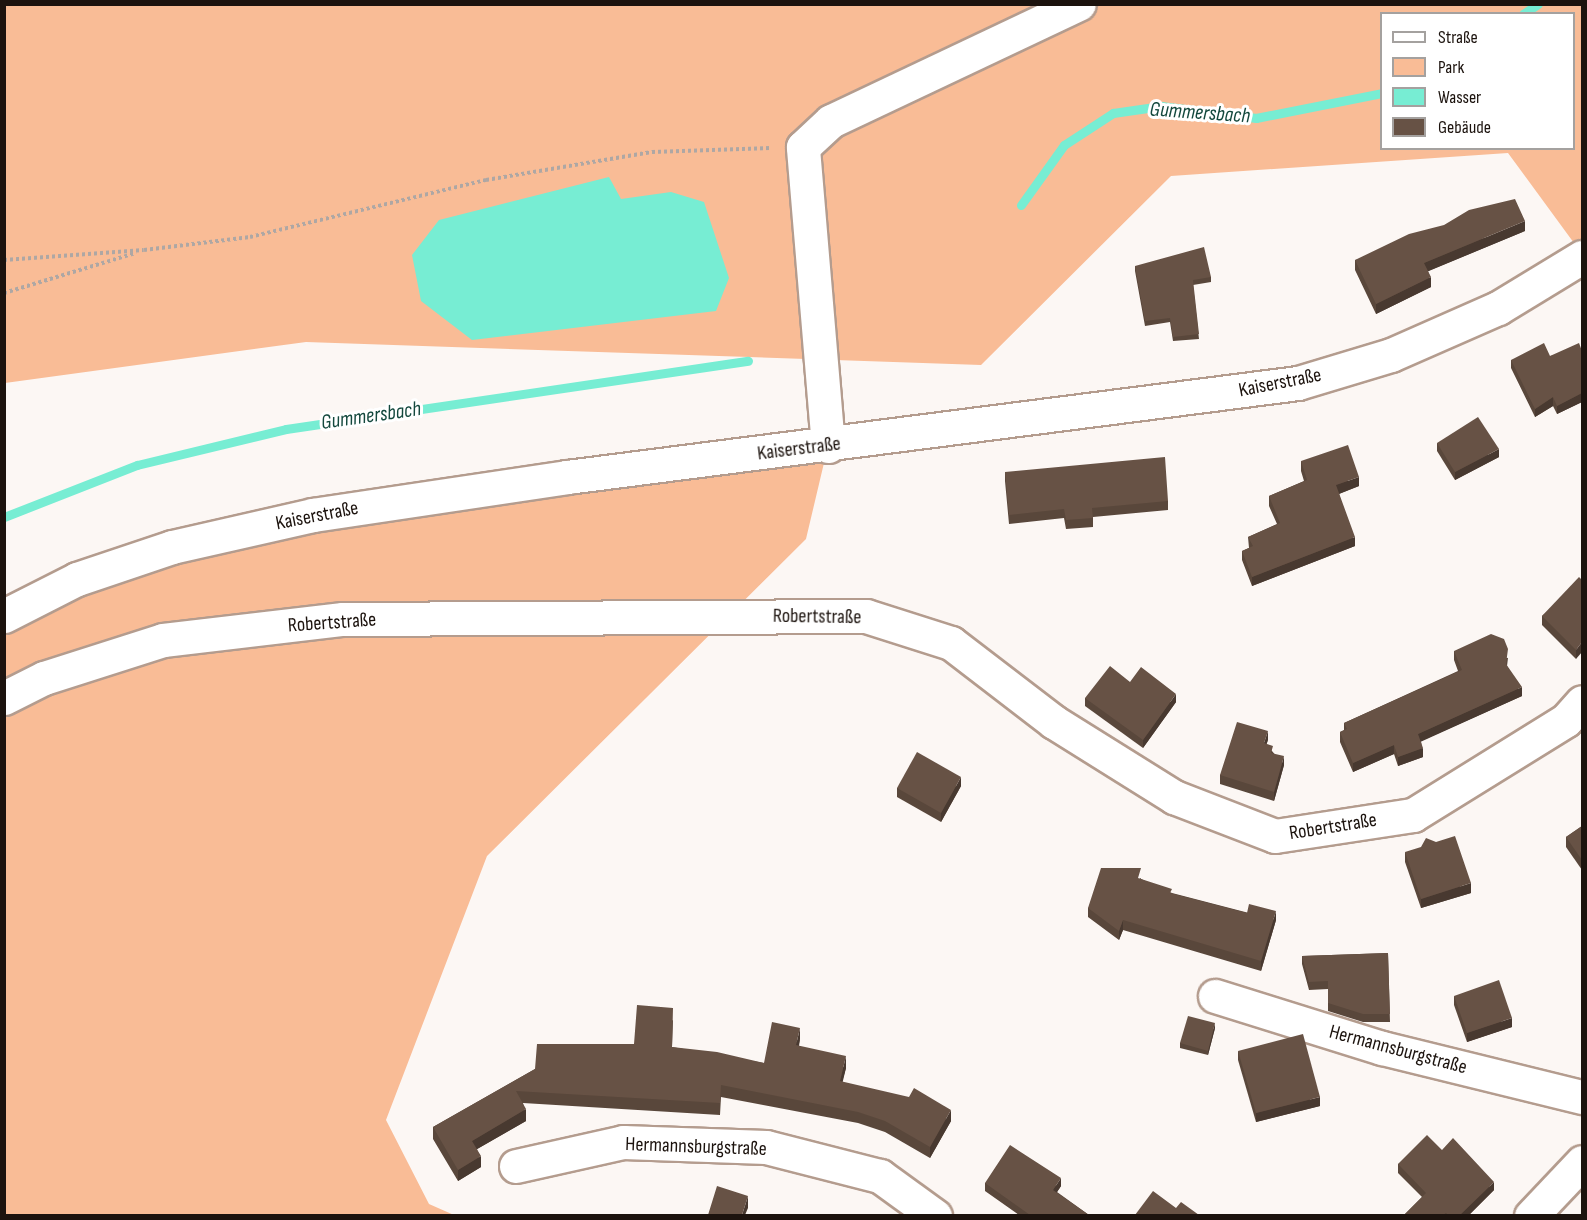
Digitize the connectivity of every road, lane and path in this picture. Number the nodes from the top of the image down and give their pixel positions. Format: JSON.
{"nodes":[{"id":1,"x":1079,"y":4,"type":"edge"},
{"id":2,"x":804,"y":147,"type":"junction"},
{"id":3,"x":144,"y":250,"type":"junction"},
{"id":4,"x":1582,"y":256,"type":"edge"},
{"id":5,"x":4,"y":260,"type":"edge"},
{"id":6,"x":4,"y":293,"type":"edge"},
{"id":7,"x":828,"y":446,"type":"junction"},
{"id":8,"x":4,"y":616,"type":"edge"},
{"id":9,"x":4,"y":698,"type":"edge"},
{"id":10,"x":1582,"y":702,"type":"edge"},
{"id":11,"x":1215,"y":996,"type":"dead end"},
{"id":12,"x":1582,"y":1097,"type":"edge"},
{"id":13,"x":1582,"y":1162,"type":"edge"},
{"id":14,"x":516,"y":1166,"type":"dead end"},
{"id":15,"x":935,"y":1215,"type":"edge"},
{"id":16,"x":1531,"y":1215,"type":"edge"}],
"edges":[{"from":1,"to":2,"type":"street"},
{"from":2,"to":3,"type":"path"},
{"from":2,"to":7,"type":"street"},
{"from":3,"to":5,"type":"path"},
{"from":3,"to":6,"type":"path"},
{"from":4,"to":7,"type":"street","name":"Kaiserstraße"},
{"from":7,"to":8,"type":"street","name":"Kaiserstraße"},
{"from":9,"to":10,"type":"street","name":"Robertstraße"},
{"from":11,"to":12,"type":"street","name":"Hermannsburgstraße"},
{"from":13,"to":16,"type":"street"},
{"from":14,"to":15,"type":"street","name":"Hermannsburgstraße"}]}
